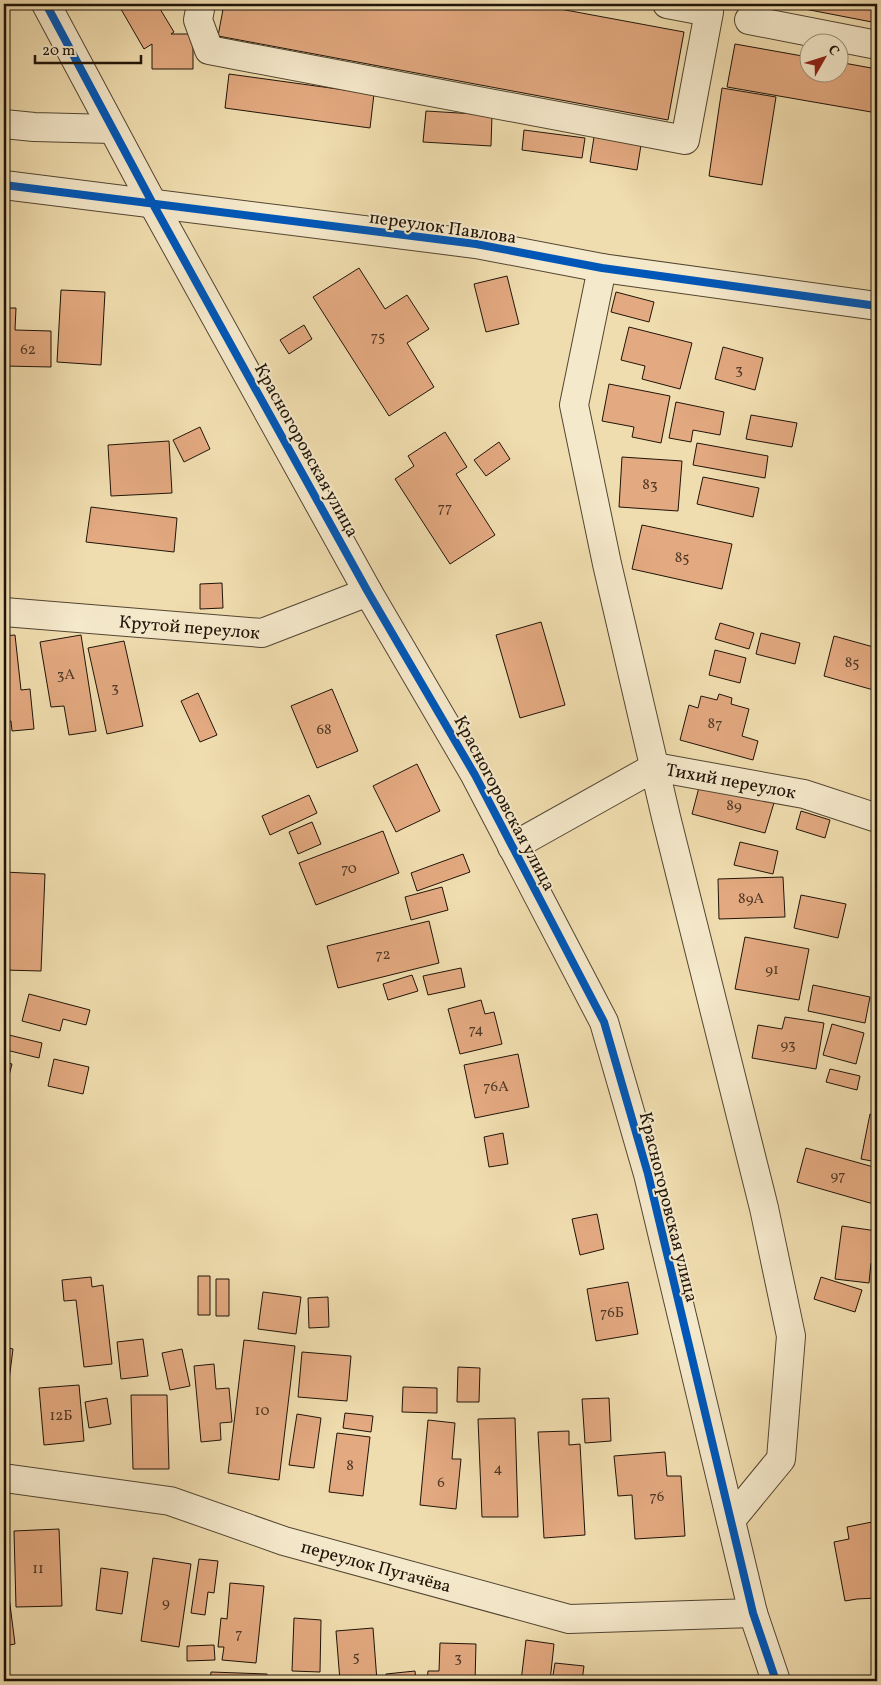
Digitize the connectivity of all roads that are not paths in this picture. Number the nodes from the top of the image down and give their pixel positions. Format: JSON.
{"nodes":[{"id":1,"x":46,"y":4,"type":"edge"},
{"id":2,"x":201,"y":4,"type":"edge"},
{"id":3,"x":667,"y":4,"type":"edge"},
{"id":4,"x":749,"y":20,"type":"dead end"},
{"id":5,"x":877,"y":45,"type":"edge"},
{"id":6,"x":4,"y":124,"type":"edge"},
{"id":7,"x":112,"y":129,"type":"junction"},
{"id":8,"x":4,"y":185,"type":"edge"},
{"id":9,"x":153,"y":204,"type":"junction"},
{"id":10,"x":602,"y":268,"type":"junction"},
{"id":11,"x":877,"y":306,"type":"edge"},
{"id":12,"x":368,"y":592,"type":"junction"},
{"id":13,"x":4,"y":612,"type":"edge"},
{"id":14,"x":655,"y":767,"type":"junction"},
{"id":15,"x":877,"y":818,"type":"edge"},
{"id":16,"x":512,"y":847,"type":"junction"},
{"id":17,"x":4,"y":1478,"type":"edge"},
{"id":18,"x":730,"y":1520,"type":"junction"},
{"id":19,"x":753,"y":1613,"type":"junction"},
{"id":20,"x":776,"y":1681,"type":"edge"}],
"edges":[{"from":1,"to":7,"type":"street","name":"Красногоровская улица"},
{"from":2,"to":3,"type":"street"},
{"from":4,"to":5,"type":"street"},
{"from":6,"to":7,"type":"street"},
{"from":7,"to":9,"type":"street","name":"Красногоровская улица"},
{"from":8,"to":9,"type":"street","name":"переулок Павлова"},
{"from":9,"to":10,"type":"street","name":"переулок Павлова"},
{"from":9,"to":12,"type":"street","name":"Красногоровская улица"},
{"from":10,"to":11,"type":"street","name":"переулок Павлова"},
{"from":10,"to":14,"type":"street"},
{"from":12,"to":13,"type":"street","name":"Крутой переулок"},
{"from":12,"to":16,"type":"street","name":"Красногоровская улица"},
{"from":14,"to":15,"type":"street","name":"Тихий переулок"},
{"from":14,"to":16,"type":"street","name":"Тихий переулок"},
{"from":14,"to":18,"type":"street"},
{"from":16,"to":18,"type":"street","name":"Красногоровская улица"},
{"from":17,"to":19,"type":"street","name":"переулок Пугачёва"},
{"from":18,"to":19,"type":"street","name":"Красногоровская улица"},
{"from":19,"to":20,"type":"street","name":"Красногоровская улица"}]}
